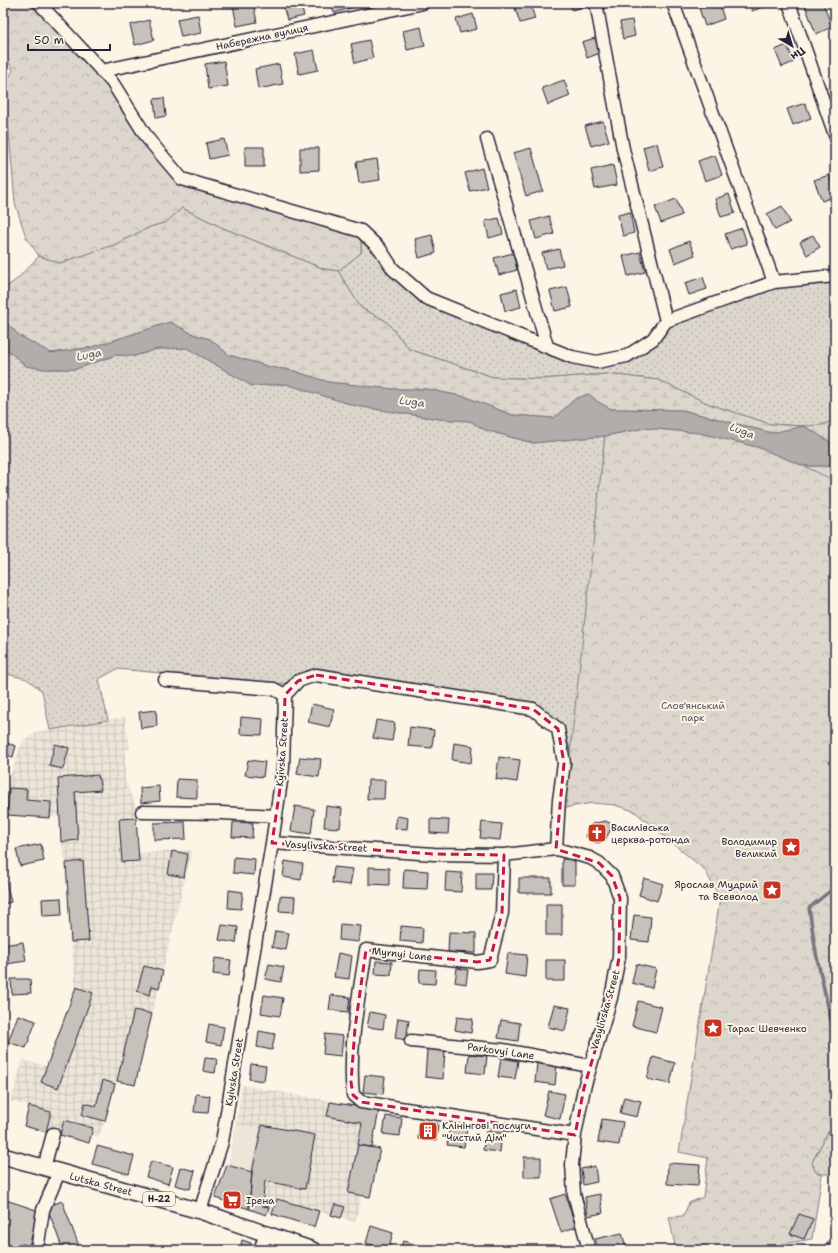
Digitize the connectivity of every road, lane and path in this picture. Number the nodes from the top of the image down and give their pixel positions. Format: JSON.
{"nodes":[{"id":1,"x":39,"y":3,"type":"edge"},
{"id":2,"x":423,"y":3,"type":"edge"},
{"id":3,"x":596,"y":3,"type":"edge"},
{"id":4,"x":673,"y":3,"type":"edge"},
{"id":5,"x":789,"y":3,"type":"edge"},
{"id":6,"x":101,"y":71,"type":"junction"},
{"id":7,"x":835,"y":136,"type":"edge"},
{"id":8,"x":487,"y":139,"type":"dead end"},
{"id":9,"x":835,"y":276,"type":"edge"},
{"id":10,"x":774,"y":282,"type":"junction"},
{"id":11,"x":666,"y":321,"type":"junction"},
{"id":12,"x":547,"y":346,"type":"junction"},
{"id":13,"x":165,"y":680,"type":"dead end"},
{"id":14,"x":285,"y":695,"type":"junction"},
{"id":15,"x":142,"y":812,"type":"dead end"},
{"id":16,"x":276,"y":816,"type":"junction"},
{"id":17,"x":272,"y":843,"type":"junction"},
{"id":18,"x":556,"y":849,"type":"junction"},
{"id":19,"x":504,"y":855,"type":"junction"},
{"id":20,"x":411,"y":1041,"type":"dead end"},
{"id":21,"x":590,"y":1066,"type":"junction"},
{"id":22,"x":53,"y":1134,"type":"dead end"},
{"id":23,"x":575,"y":1135,"type":"junction"},
{"id":24,"x":3,"y":1156,"type":"edge"},
{"id":25,"x":44,"y":1168,"type":"junction"},
{"id":26,"x":59,"y":1172,"type":"junction"},
{"id":27,"x":200,"y":1211,"type":"junction"},
{"id":28,"x":266,"y":1234,"type":"junction"},
{"id":29,"x":37,"y":1250,"type":"edge"},
{"id":30,"x":260,"y":1250,"type":"edge"},
{"id":31,"x":312,"y":1250,"type":"edge"},
{"id":32,"x":589,"y":1250,"type":"edge"}],
"edges":[{"from":1,"to":6,"type":"street"},
{"from":2,"to":6,"type":"street","name":"Набережна вулиця"},
{"from":3,"to":11,"type":"street"},
{"from":4,"to":10,"type":"street"},
{"from":5,"to":7,"type":"street"},
{"from":6,"to":12,"type":"street"},
{"from":8,"to":12,"type":"street"},
{"from":9,"to":10,"type":"street"},
{"from":10,"to":11,"type":"street"},
{"from":11,"to":12,"type":"street"},
{"from":13,"to":14,"type":"street"},
{"from":14,"to":16,"type":"street","name":"Kyivska Street"},
{"from":14,"to":18,"type":"street"},
{"from":15,"to":16,"type":"street"},
{"from":16,"to":17,"type":"street","name":"Kyivska Street"},
{"from":17,"to":19,"type":"street","name":"Vasylivska Street"},
{"from":17,"to":27,"type":"street","name":"Kyivska Street"},
{"from":18,"to":19,"type":"street","name":"Vasylivska Street"},
{"from":18,"to":21,"type":"street","name":"Vasylivska Street"},
{"from":19,"to":23,"type":"street","name":"Myrnyi Lane"},
{"from":20,"to":21,"type":"street","name":"Parkovyi Lane"},
{"from":21,"to":23,"type":"street","name":"Vasylivska Street"},
{"from":22,"to":25,"type":"street"},
{"from":23,"to":32,"type":"street","name":"Vasylivska Street"},
{"from":24,"to":25,"type":"main road","name":"Lutska Street","number":"Н-22"},
{"from":25,"to":26,"type":"main road","name":"Lutska Street","number":"Н-22"},
{"from":26,"to":27,"type":"main road","name":"Lutska Street","number":"Н-22"},
{"from":26,"to":29,"type":"street"},
{"from":27,"to":28,"type":"main road","name":"Lutska Street","number":"Н-22"},
{"from":28,"to":30,"type":"street"},
{"from":28,"to":31,"type":"main road","name":"Lutska Street","number":"Н-22"}]}
